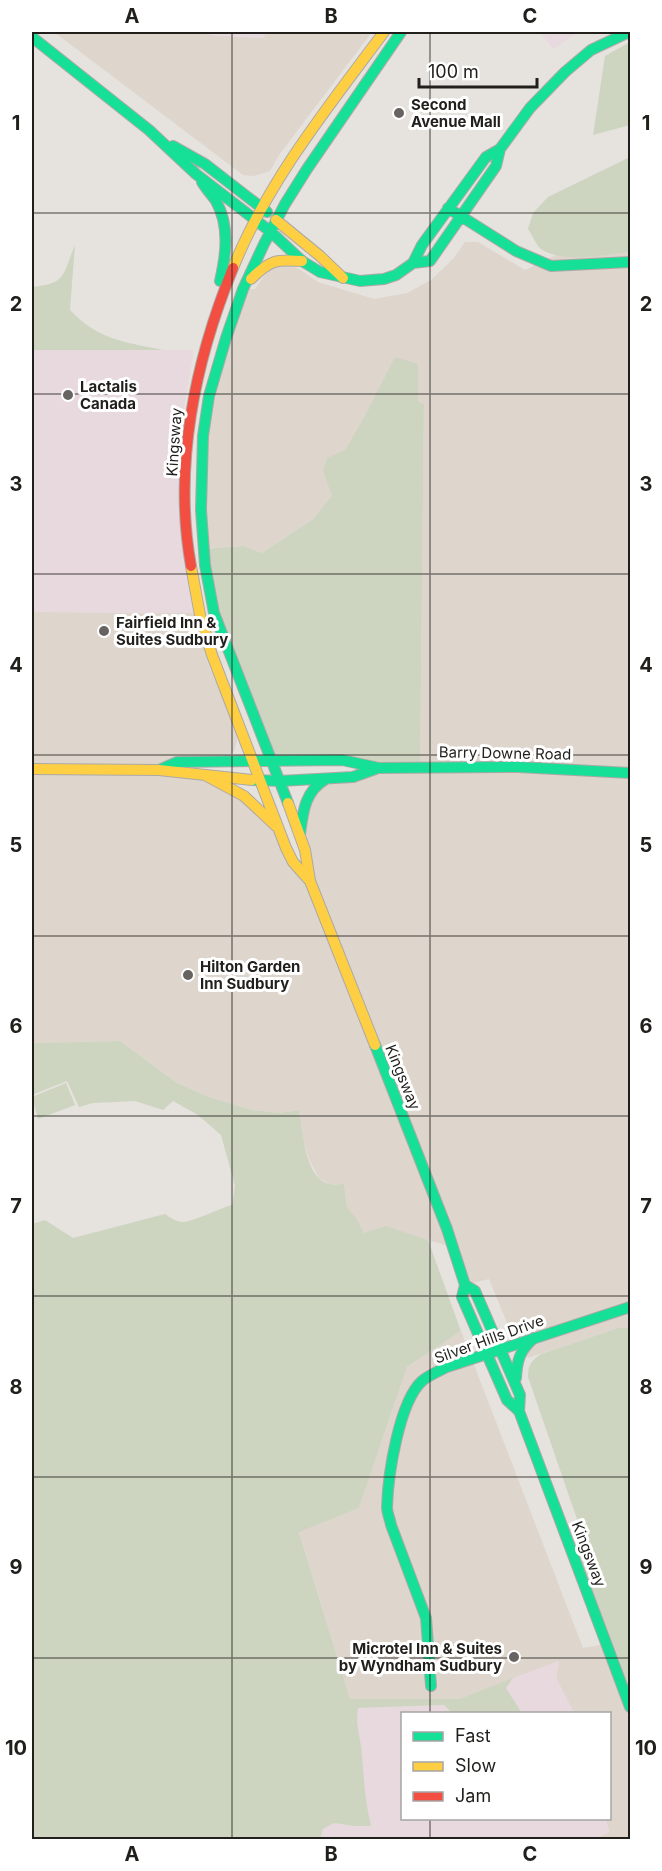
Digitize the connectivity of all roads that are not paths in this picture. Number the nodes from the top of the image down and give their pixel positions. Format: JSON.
{"nodes":[{"id":1,"x":384,"y":32,"type":"edge"},
{"id":2,"x":401,"y":32,"type":"edge"},
{"id":3,"x":629,"y":32,"type":"edge"},
{"id":4,"x":32,"y":37,"type":"edge"},
{"id":5,"x":157,"y":136,"type":"junction"},
{"id":6,"x":500,"y":149,"type":"junction"},
{"id":7,"x":196,"y":174,"type":"junction"},
{"id":8,"x":262,"y":208,"type":"junction"},
{"id":9,"x":448,"y":208,"type":"junction"},
{"id":10,"x":462,"y":217,"type":"junction"},
{"id":11,"x":256,"y":219,"type":"junction"},
{"id":12,"x":276,"y":220,"type":"junction"},
{"id":13,"x":271,"y":232,"type":"junction"},
{"id":14,"x":302,"y":261,"type":"junction"},
{"id":15,"x":630,"y":262,"type":"edge"},
{"id":16,"x":413,"y":263,"type":"junction"},
{"id":17,"x":343,"y":278,"type":"junction"},
{"id":18,"x":247,"y":282,"type":"junction"},
{"id":19,"x":214,"y":315,"type":"junction"},
{"id":20,"x":252,"y":761,"type":"junction"},
{"id":21,"x":272,"y":761,"type":"junction"},
{"id":22,"x":379,"y":768,"type":"junction"},
{"id":23,"x":32,"y":769,"type":"edge"},
{"id":24,"x":159,"y":770,"type":"junction"},
{"id":25,"x":630,"y":773,"type":"edge"},
{"id":26,"x":205,"y":776,"type":"junction"},
{"id":27,"x":326,"y":779,"type":"junction"},
{"id":28,"x":261,"y":781,"type":"junction"},
{"id":29,"x":280,"y":781,"type":"junction"},
{"id":30,"x":281,"y":831,"type":"junction"},
{"id":31,"x":300,"y":835,"type":"junction"},
{"id":32,"x":310,"y":881,"type":"junction"},
{"id":33,"x":465,"y":1285,"type":"junction"},
{"id":34,"x":630,"y":1307,"type":"edge"},
{"id":35,"x":534,"y":1338,"type":"junction"},
{"id":36,"x":500,"y":1348,"type":"junction"},
{"id":37,"x":486,"y":1353,"type":"junction"},
{"id":38,"x":515,"y":1383,"type":"junction"},
{"id":39,"x":519,"y":1411,"type":"junction"},
{"id":40,"x":431,"y":1686,"type":"dead end"},
{"id":41,"x":630,"y":1707,"type":"edge"}],
"edges":[{"from":1,"to":8,"type":"main road","name":"Kingsway"},
{"from":2,"to":12,"type":"main road","name":"Kingsway"},
{"from":3,"to":6,"type":"main road"},
{"from":4,"to":5,"type":"main road"},
{"from":5,"to":7,"type":"main road"},
{"from":5,"to":8,"type":"main road"},
{"from":6,"to":9,"type":"main road"},
{"from":6,"to":10,"type":"main road"},
{"from":7,"to":11,"type":"main road"},
{"from":7,"to":19,"type":"main road"},
{"from":8,"to":11,"type":"main road","name":"Kingsway"},
{"from":8,"to":12,"type":"main road"},
{"from":9,"to":10,"type":"main road"},
{"from":9,"to":16,"type":"main road"},
{"from":10,"to":15,"type":"main road"},
{"from":10,"to":16,"type":"main road"},
{"from":11,"to":13,"type":"main road"},
{"from":11,"to":19,"type":"main road","name":"Kingsway"},
{"from":12,"to":13,"type":"main road","name":"Kingsway"},
{"from":12,"to":17,"type":"main road"},
{"from":13,"to":14,"type":"main road"},
{"from":13,"to":18,"type":"main road","name":"Kingsway"},
{"from":14,"to":17,"type":"main road"},
{"from":14,"to":18,"type":"main road"},
{"from":16,"to":17,"type":"main road"},
{"from":18,"to":21,"type":"main road","name":"Kingsway"},
{"from":19,"to":20,"type":"main road","name":"Kingsway"},
{"from":20,"to":21,"type":"main road","name":"Barry Downe Road"},
{"from":20,"to":24,"type":"main road","name":"Barry Downe Road"},
{"from":20,"to":28,"type":"main road","name":"Kingsway"},
{"from":21,"to":22,"type":"main road","name":"Barry Downe Road"},
{"from":21,"to":29,"type":"main road","name":"Kingsway"},
{"from":22,"to":25,"type":"main road","name":"Barry Downe Road"},
{"from":22,"to":27,"type":"main road","name":"Barry Downe Road"},
{"from":23,"to":24,"type":"main road","name":"Barry Downe Road"},
{"from":24,"to":26,"type":"main road","name":"Barry Downe Road"},
{"from":26,"to":28,"type":"main road","name":"Barry Downe Road"},
{"from":26,"to":30,"type":"main road"},
{"from":27,"to":29,"type":"main road","name":"Barry Downe Road"},
{"from":27,"to":31,"type":"main road"},
{"from":28,"to":29,"type":"main road","name":"Barry Downe Road"},
{"from":28,"to":30,"type":"main road","name":"Kingsway"},
{"from":29,"to":31,"type":"main road","name":"Kingsway"},
{"from":30,"to":32,"type":"main road","name":"Kingsway"},
{"from":31,"to":32,"type":"main road","name":"Kingsway"},
{"from":32,"to":33,"type":"main road","name":"Kingsway"},
{"from":33,"to":36,"type":"main road","name":"Kingsway"},
{"from":33,"to":37,"type":"main road","name":"Kingsway"},
{"from":34,"to":35,"type":"main road","name":"Silver Hills Drive"},
{"from":35,"to":36,"type":"main road","name":"Silver Hills Drive"},
{"from":35,"to":38,"type":"main road"},
{"from":36,"to":37,"type":"main road","name":"Silver Hills Drive"},
{"from":36,"to":38,"type":"main road","name":"Kingsway"},
{"from":37,"to":39,"type":"main road","name":"Kingsway"},
{"from":37,"to":40,"type":"main road","name":"Silver Hills Drive"},
{"from":38,"to":39,"type":"main road","name":"Kingsway"},
{"from":39,"to":41,"type":"main road","name":"Kingsway"}]}
